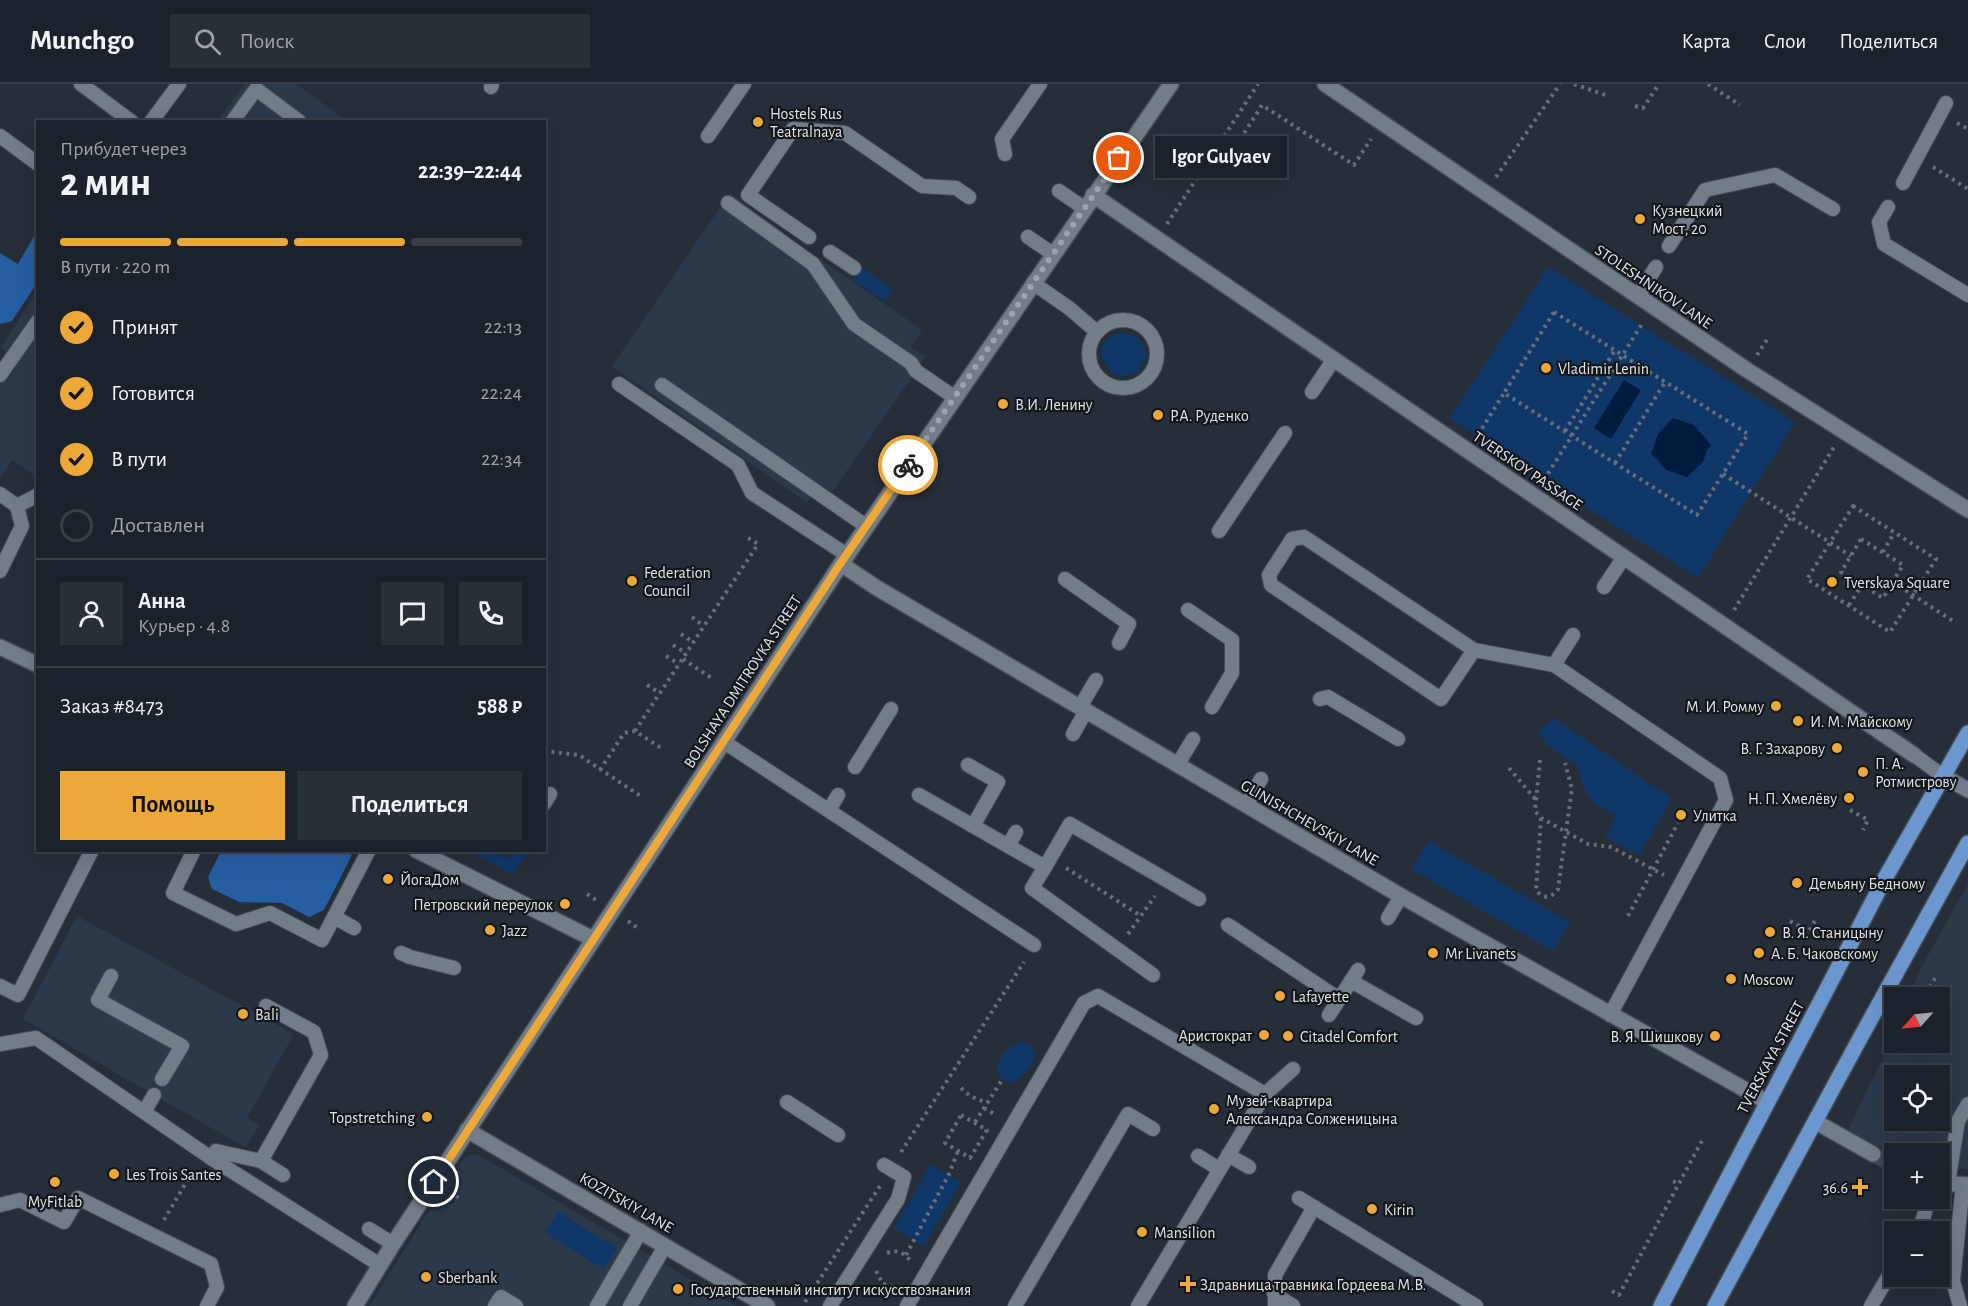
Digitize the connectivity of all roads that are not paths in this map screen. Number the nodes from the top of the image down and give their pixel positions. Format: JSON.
{"nodes":[{"id":1,"x":81,"y":84,"type":"edge"},
{"id":2,"x":179,"y":84,"type":"edge"},
{"id":3,"x":744,"y":84,"type":"edge"},
{"id":4,"x":1040,"y":84,"type":"edge"},
{"id":5,"x":1171,"y":84,"type":"edge"},
{"id":6,"x":1329,"y":85,"type":"edge"},
{"id":7,"x":1946,"y":103,"type":"dead end"},
{"id":8,"x":129,"y":120,"type":"edge"},
{"id":9,"x":152,"y":120,"type":"edge"},
{"id":10,"x":233,"y":120,"type":"edge"},
{"id":11,"x":297,"y":120,"type":"edge"},
{"id":12,"x":0,"y":136,"type":"edge"},
{"id":13,"x":708,"y":136,"type":"dead end"},
{"id":14,"x":1005,"y":154,"type":"dead end"},
{"id":15,"x":36,"y":163,"type":"edge"},
{"id":16,"x":1903,"y":183,"type":"dead end"},
{"id":17,"x":1059,"y":191,"type":"dead end"},
{"id":18,"x":1093,"y":195,"type":"junction"},
{"id":19,"x":969,"y":197,"type":"dead end"},
{"id":20,"x":728,"y":203,"type":"dead end"},
{"id":21,"x":1888,"y":207,"type":"dead end"},
{"id":22,"x":1084,"y":208,"type":"junction"},
{"id":23,"x":1833,"y":209,"type":"dead end"},
{"id":24,"x":809,"y":237,"type":"dead end"},
{"id":25,"x":1028,"y":237,"type":"dead end"},
{"id":26,"x":1669,"y":246,"type":"dead end"},
{"id":27,"x":830,"y":252,"type":"dead end"},
{"id":28,"x":1053,"y":254,"type":"junction"},
{"id":29,"x":1656,"y":267,"type":"dead end"},
{"id":30,"x":854,"y":268,"type":"dead end"},
{"id":31,"x":1033,"y":284,"type":"junction"},
{"id":32,"x":1968,"y":295,"type":"edge"},
{"id":33,"x":1638,"y":296,"type":"junction"},
{"id":34,"x":36,"y":324,"type":"edge"},
{"id":35,"x":1097,"y":332,"type":"junction"},
{"id":36,"x":1334,"y":359,"type":"junction"},
{"id":37,"x":0,"y":375,"type":"edge"},
{"id":38,"x":618,"y":384,"type":"dead end"},
{"id":39,"x":662,"y":385,"type":"dead end"},
{"id":40,"x":1312,"y":392,"type":"dead end"},
{"id":41,"x":954,"y":397,"type":"junction"},
{"id":42,"x":1285,"y":433,"type":"dead end"},
{"id":43,"x":0,"y":494,"type":"edge"},
{"id":44,"x":36,"y":496,"type":"edge"},
{"id":45,"x":17,"y":506,"type":"junction"},
{"id":46,"x":1968,"y":510,"type":"edge"},
{"id":47,"x":866,"y":526,"type":"junction"},
{"id":48,"x":1220,"y":531,"type":"dead end"},
{"id":49,"x":3,"y":556,"type":"edge"},
{"id":50,"x":1624,"y":557,"type":"junction"},
{"id":51,"x":844,"y":559,"type":"junction"},
{"id":52,"x":0,"y":572,"type":"edge"},
{"id":53,"x":1065,"y":579,"type":"dead end"},
{"id":54,"x":1604,"y":587,"type":"dead end"},
{"id":55,"x":1188,"y":610,"type":"dead end"},
{"id":56,"x":1573,"y":635,"type":"dead end"},
{"id":57,"x":1119,"y":643,"type":"dead end"},
{"id":58,"x":1474,"y":650,"type":"junction"},
{"id":59,"x":2,"y":652,"type":"edge"},
{"id":60,"x":36,"y":664,"type":"edge"},
{"id":61,"x":1554,"y":665,"type":"junction"},
{"id":62,"x":1096,"y":680,"type":"dead end"},
{"id":63,"x":1320,"y":699,"type":"dead end"},
{"id":64,"x":1212,"y":706,"type":"dead end"},
{"id":65,"x":891,"y":709,"type":"dead end"},
{"id":66,"x":1083,"y":709,"type":"junction"},
{"id":67,"x":1968,"y":733,"type":"edge"},
{"id":68,"x":1073,"y":734,"type":"dead end"},
{"id":69,"x":1192,"y":739,"type":"dead end"},
{"id":70,"x":1398,"y":739,"type":"dead end"},
{"id":71,"x":724,"y":742,"type":"junction"},
{"id":72,"x":1914,"y":755,"type":"joint"},
{"id":73,"x":1178,"y":764,"type":"junction"},
{"id":74,"x":968,"y":765,"type":"dead end"},
{"id":75,"x":855,"y":767,"type":"dead end"},
{"id":76,"x":1943,"y":776,"type":"junction"},
{"id":77,"x":1261,"y":779,"type":"dead end"},
{"id":78,"x":1968,"y":790,"type":"edge"},
{"id":79,"x":838,"y":795,"type":"dead end"},
{"id":80,"x":919,"y":795,"type":"dead end"},
{"id":81,"x":1246,"y":805,"type":"junction"},
{"id":82,"x":829,"y":810,"type":"junction"},
{"id":83,"x":973,"y":826,"type":"junction"},
{"id":84,"x":1016,"y":832,"type":"dead end"},
{"id":85,"x":1968,"y":843,"type":"edge"},
{"id":86,"x":1008,"y":846,"type":"junction"},
{"id":87,"x":91,"y":852,"type":"edge"},
{"id":88,"x":193,"y":852,"type":"edge"},
{"id":89,"x":368,"y":852,"type":"edge"},
{"id":90,"x":420,"y":852,"type":"edge"},
{"id":91,"x":1048,"y":862,"type":"junction"},
{"id":92,"x":1401,"y":896,"type":"junction"},
{"id":93,"x":1199,"y":899,"type":"dead end"},
{"id":94,"x":334,"y":917,"type":"junction"},
{"id":95,"x":1388,"y":918,"type":"dead end"},
{"id":96,"x":1228,"y":926,"type":"dead end"},
{"id":97,"x":354,"y":928,"type":"dead end"},
{"id":98,"x":593,"y":939,"type":"junction"},
{"id":99,"x":1034,"y":945,"type":"road end"},
{"id":100,"x":401,"y":953,"type":"dead end"},
{"id":101,"x":454,"y":968,"type":"dead end"},
{"id":102,"x":1153,"y":975,"type":"dead end"},
{"id":103,"x":111,"y":976,"type":"dead end"},
{"id":104,"x":0,"y":986,"type":"edge"},
{"id":105,"x":1339,"y":999,"type":"junction"},
{"id":106,"x":266,"y":1006,"type":"dead end"},
{"id":107,"x":1329,"y":1015,"type":"dead end"},
{"id":108,"x":1610,"y":1015,"type":"junction"},
{"id":109,"x":1416,"y":1018,"type":"dead end"},
{"id":110,"x":0,"y":1044,"type":"edge"},
{"id":111,"x":1293,"y":1069,"type":"dead end"},
{"id":112,"x":162,"y":1079,"type":"dead end"},
{"id":113,"x":1265,"y":1094,"type":"junction"},
{"id":114,"x":154,"y":1095,"type":"dead end"},
{"id":115,"x":787,"y":1102,"type":"dead end"},
{"id":116,"x":1767,"y":1102,"type":"junction"},
{"id":117,"x":1968,"y":1104,"type":"edge"},
{"id":118,"x":144,"y":1112,"type":"junction"},
{"id":119,"x":1816,"y":1122,"type":"junction"},
{"id":120,"x":1152,"y":1129,"type":"dead end"},
{"id":121,"x":467,"y":1131,"type":"junction"},
{"id":122,"x":838,"y":1135,"type":"dead end"},
{"id":123,"x":1873,"y":1154,"type":"tunnel mouth"},
{"id":124,"x":1228,"y":1155,"type":"junction"},
{"id":125,"x":207,"y":1156,"type":"junction"},
{"id":126,"x":1198,"y":1156,"type":"dead end"},
{"id":127,"x":261,"y":1161,"type":"junction"},
{"id":128,"x":888,"y":1167,"type":"road end"},
{"id":129,"x":1249,"y":1167,"type":"dead end"},
{"id":130,"x":1219,"y":1169,"type":"junction"},
{"id":131,"x":283,"y":1175,"type":"dead end"},
{"id":132,"x":1955,"y":1184,"type":"edge"},
{"id":133,"x":1299,"y":1198,"type":"dead end"},
{"id":134,"x":0,"y":1205,"type":"edge"},
{"id":135,"x":1314,"y":1207,"type":"junction"},
{"id":136,"x":369,"y":1229,"type":"dead end"},
{"id":137,"x":641,"y":1231,"type":"junction"},
{"id":138,"x":393,"y":1244,"type":"junction"},
{"id":139,"x":665,"y":1246,"type":"junction"},
{"id":140,"x":380,"y":1264,"type":"junction"},
{"id":141,"x":917,"y":1275,"type":"junction"},
{"id":142,"x":1884,"y":1283,"type":"edge"},
{"id":143,"x":935,"y":1288,"type":"dead end"},
{"id":144,"x":1274,"y":1300,"type":"edge"},
{"id":145,"x":207,"y":1306,"type":"edge"},
{"id":146,"x":355,"y":1306,"type":"edge"},
{"id":147,"x":495,"y":1306,"type":"edge"},
{"id":148,"x":516,"y":1306,"type":"edge"},
{"id":149,"x":597,"y":1306,"type":"edge"},
{"id":150,"x":630,"y":1306,"type":"edge"},
{"id":151,"x":767,"y":1306,"type":"edge"},
{"id":152,"x":830,"y":1306,"type":"edge"},
{"id":153,"x":907,"y":1306,"type":"edge"},
{"id":154,"x":1015,"y":1306,"type":"edge"},
{"id":155,"x":1138,"y":1306,"type":"edge"},
{"id":156,"x":1293,"y":1306,"type":"edge"},
{"id":157,"x":1476,"y":1306,"type":"edge"},
{"id":158,"x":1661,"y":1306,"type":"edge"},
{"id":159,"x":1715,"y":1306,"type":"edge"},
{"id":160,"x":1870,"y":1306,"type":"edge"},
{"id":161,"x":1960,"y":1306,"type":"edge"}],
"edges":[{"from":1,"to":8,"type":"lane"},
{"from":2,"to":9,"type":"lane"},
{"from":3,"to":13,"type":"lane"},
{"from":4,"to":14,"type":"lane"},
{"from":5,"to":18,"type":"street","name":"BOLSHAYA DMITROVKA STREET"},
{"from":6,"to":33,"type":"street","name":"STOLESHNIKOV LANE"},
{"from":7,"to":16,"type":"lane"},
{"from":10,"to":11,"type":"lane"},
{"from":12,"to":15,"type":"lane"},
{"from":17,"to":22,"type":"lane"},
{"from":18,"to":22,"type":"street","name":"BOLSHAYA DMITROVKA STREET"},
{"from":18,"to":36,"type":"street","name":"TVERSKOY PASSAGE"},
{"from":19,"to":24,"type":"lane"},
{"from":20,"to":41,"type":"lane"},
{"from":21,"to":32,"type":"lane"},
{"from":22,"to":28,"type":"street","name":"BOLSHAYA DMITROVKA STREET"},
{"from":23,"to":26,"type":"lane"},
{"from":25,"to":28,"type":"lane"},
{"from":27,"to":30,"type":"lane"},
{"from":28,"to":31,"type":"street","name":"BOLSHAYA DMITROVKA STREET"},
{"from":29,"to":33,"type":"lane"},
{"from":31,"to":35,"type":"lane"},
{"from":31,"to":41,"type":"street","name":"BOLSHAYA DMITROVKA STREET"},
{"from":33,"to":46,"type":"street","name":"STOLESHNIKOV LANE"},
{"from":34,"to":37,"type":"lane"},
{"from":35,"to":35,"type":"lane"},
{"from":36,"to":40,"type":"lane"},
{"from":36,"to":50,"type":"street","name":"TVERSKOY PASSAGE"},
{"from":38,"to":51,"type":"lane"},
{"from":39,"to":47,"type":"lane"},
{"from":41,"to":47,"type":"street","name":"BOLSHAYA DMITROVKA STREET"},
{"from":42,"to":48,"type":"lane"},
{"from":43,"to":45,"type":"lane"},
{"from":44,"to":45,"type":"lane"},
{"from":45,"to":49,"type":"lane"},
{"from":47,"to":51,"type":"street","name":"BOLSHAYA DMITROVKA STREET"},
{"from":49,"to":52,"type":"lane"},
{"from":50,"to":54,"type":"lane"},
{"from":50,"to":72,"type":"street","name":"TVERSKOY PASSAGE"},
{"from":51,"to":66,"type":"street","name":"GLINISHCHEVSKIY LANE"},
{"from":51,"to":71,"type":"street","name":"BOLSHAYA DMITROVKA STREET"},
{"from":53,"to":57,"type":"lane"},
{"from":55,"to":64,"type":"lane"},
{"from":56,"to":61,"type":"lane"},
{"from":58,"to":58,"type":"lane"},
{"from":58,"to":61,"type":"lane"},
{"from":59,"to":60,"type":"street"},
{"from":61,"to":108,"type":"lane"},
{"from":62,"to":66,"type":"lane"},
{"from":63,"to":70,"type":"lane"},
{"from":65,"to":75,"type":"lane"},
{"from":66,"to":68,"type":"lane"},
{"from":66,"to":73,"type":"street","name":"GLINISHCHEVSKIY LANE"},
{"from":67,"to":76,"type":"main road","name":"TVERSKAYA STREET"},
{"from":69,"to":73,"type":"lane"},
{"from":71,"to":82,"type":"lane"},
{"from":71,"to":98,"type":"street","name":"BOLSHAYA DMITROVKA STREET"},
{"from":72,"to":76,"type":"lane","name":"TVERSKOY PASSAGE"},
{"from":73,"to":81,"type":"street","name":"GLINISHCHEVSKIY LANE"},
{"from":74,"to":83,"type":"lane"},
{"from":76,"to":78,"type":"street"},
{"from":76,"to":116,"type":"main road","name":"TVERSKAYA STREET"},
{"from":77,"to":81,"type":"lane"},
{"from":79,"to":82,"type":"lane"},
{"from":80,"to":83,"type":"lane"},
{"from":81,"to":92,"type":"street","name":"GLINISHCHEVSKIY LANE"},
{"from":82,"to":99,"type":"lane"},
{"from":83,"to":86,"type":"lane"},
{"from":84,"to":86,"type":"lane"},
{"from":85,"to":119,"type":"main road"},
{"from":86,"to":91,"type":"lane"},
{"from":87,"to":104,"type":"lane"},
{"from":88,"to":94,"type":"lane"},
{"from":89,"to":94,"type":"lane"},
{"from":90,"to":98,"type":"street"},
{"from":91,"to":93,"type":"lane"},
{"from":91,"to":102,"type":"lane"},
{"from":92,"to":95,"type":"lane"},
{"from":92,"to":108,"type":"street","name":"GLINISHCHEVSKIY LANE"},
{"from":94,"to":97,"type":"lane"},
{"from":96,"to":105,"type":"lane"},
{"from":98,"to":121,"type":"street","name":"BOLSHAYA DMITROVKA STREET"},
{"from":100,"to":101,"type":"lane"},
{"from":103,"to":112,"type":"lane"},
{"from":105,"to":107,"type":"lane"},
{"from":105,"to":109,"type":"lane"},
{"from":106,"to":127,"type":"lane"},
{"from":108,"to":116,"type":"street","name":"GLINISHCHEVSKIY LANE"},
{"from":110,"to":118,"type":"lane"},
{"from":111,"to":113,"type":"lane"},
{"from":113,"to":124,"type":"lane"},
{"from":113,"to":141,"type":"lane"},
{"from":114,"to":118,"type":"lane"},
{"from":115,"to":122,"type":"lane"},
{"from":116,"to":158,"type":"main road","name":"TVERSKAYA STREET"},
{"from":117,"to":132,"type":"lane"},
{"from":118,"to":125,"type":"lane"},
{"from":119,"to":123,"type":"street"},
{"from":119,"to":159,"type":"main road"},
{"from":120,"to":154,"type":"lane"},
{"from":121,"to":137,"type":"street","name":"KOZITSKIY LANE"},
{"from":121,"to":138,"type":"street","name":"BOLSHAYA DMITROVKA STREET"},
{"from":124,"to":129,"type":"lane"},
{"from":124,"to":130,"type":"lane"},
{"from":125,"to":127,"type":"lane"},
{"from":125,"to":140,"type":"lane"},
{"from":126,"to":130,"type":"lane"},
{"from":127,"to":131,"type":"lane"},
{"from":128,"to":152,"type":"lane"},
{"from":130,"to":155,"type":"lane"},
{"from":132,"to":161,"type":"lane"},
{"from":133,"to":135,"type":"lane"},
{"from":134,"to":145,"type":"lane"},
{"from":135,"to":144,"type":"lane"},
{"from":135,"to":157,"type":"lane"},
{"from":136,"to":138,"type":"lane"},
{"from":137,"to":139,"type":"street","name":"KOZITSKIY LANE"},
{"from":137,"to":149,"type":"lane"},
{"from":138,"to":140,"type":"street","name":"BOLSHAYA DMITROVKA STREET"},
{"from":139,"to":150,"type":"lane"},
{"from":139,"to":151,"type":"street","name":"KOZITSKIY LANE"},
{"from":140,"to":146,"type":"street","name":"BOLSHAYA DMITROVKA STREET"},
{"from":141,"to":143,"type":"lane"},
{"from":141,"to":153,"type":"lane"},
{"from":142,"to":160,"type":"lane"},
{"from":144,"to":156,"type":"lane"},
{"from":147,"to":148,"type":"lane"}]}
